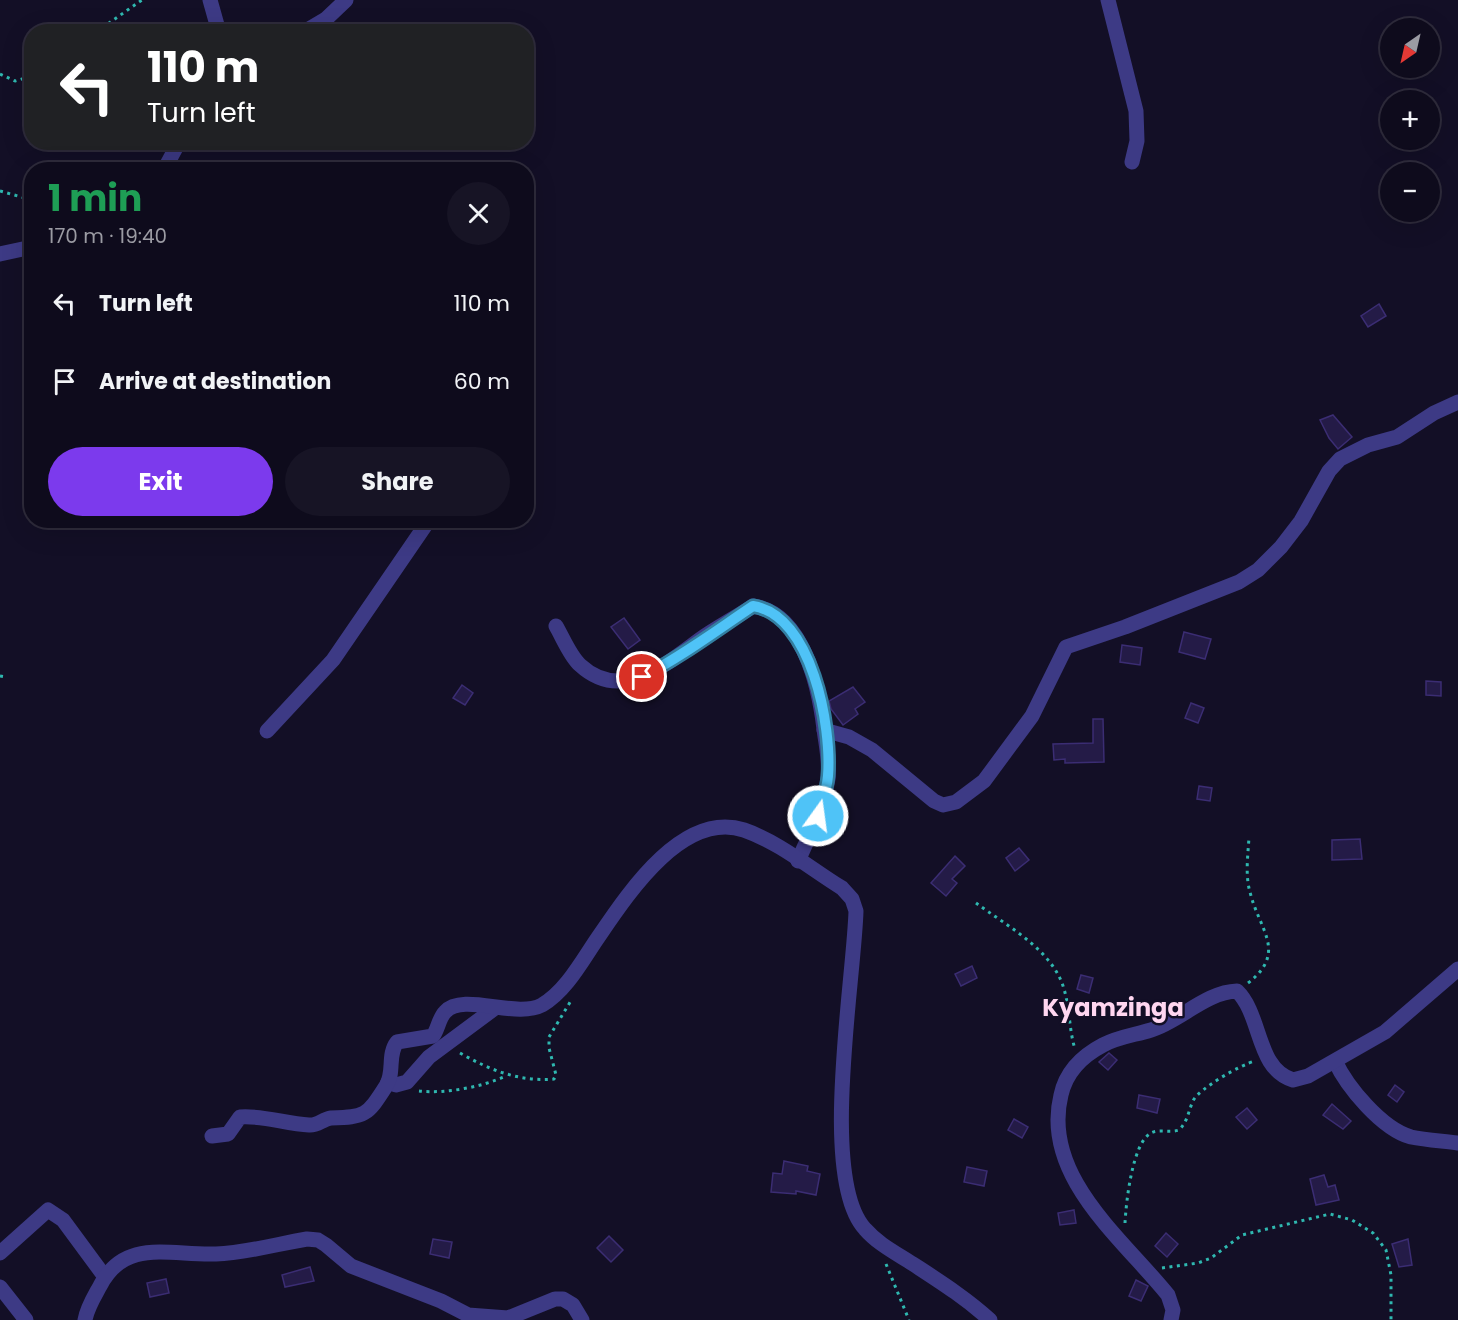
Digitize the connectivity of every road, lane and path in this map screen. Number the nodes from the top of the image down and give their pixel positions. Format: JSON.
{"nodes":[{"id":1,"x":142,"y":0,"type":"edge"},
{"id":2,"x":210,"y":0,"type":"edge"},
{"id":3,"x":346,"y":0,"type":"edge"},
{"id":4,"x":1108,"y":0,"type":"edge"},
{"id":5,"x":108,"y":24,"type":"edge"},
{"id":6,"x":217,"y":24,"type":"edge"},
{"id":7,"x":318,"y":24,"type":"edge"},
{"id":8,"x":0,"y":74,"type":"edge"},
{"id":9,"x":24,"y":78,"type":"edge"},
{"id":10,"x":1132,"y":162,"type":"dead end"},
{"id":11,"x":0,"y":191,"type":"edge"},
{"id":12,"x":24,"y":198,"type":"edge"},
{"id":13,"x":24,"y":249,"type":"edge"},
{"id":14,"x":0,"y":254,"type":"edge"},
{"id":15,"x":1458,"y":402,"type":"edge"},
{"id":16,"x":424,"y":528,"type":"edge"},
{"id":17,"x":556,"y":626,"type":"dead end"},
{"id":18,"x":0,"y":676,"type":"edge"},
{"id":19,"x":6,"y":677,"type":"dead end"},
{"id":20,"x":824,"y":730,"type":"junction"},
{"id":21,"x":267,"y":731,"type":"dead end"},
{"id":22,"x":1249,"y":837,"type":"dead end"},
{"id":23,"x":798,"y":861,"type":"junction"},
{"id":24,"x":976,"y":903,"type":"dead end"},
{"id":25,"x":1458,"y":969,"type":"edge"},
{"id":26,"x":566,"y":983,"type":"junction"},
{"id":27,"x":1237,"y":991,"type":"junction"},
{"id":28,"x":495,"y":1008,"type":"junction"},
{"id":29,"x":447,"y":1045,"type":"junction"},
{"id":30,"x":1268,"y":1057,"type":"junction"},
{"id":31,"x":1335,"y":1061,"type":"junction"},
{"id":32,"x":1078,"y":1062,"type":"junction"},
{"id":33,"x":507,"y":1075,"type":"junction"},
{"id":34,"x":395,"y":1083,"type":"junction"},
{"id":35,"x":212,"y":1136,"type":"dead end"},
{"id":36,"x":1458,"y":1143,"type":"edge"},
{"id":37,"x":1123,"y":1243,"type":"junction"},
{"id":38,"x":882,"y":1244,"type":"junction"},
{"id":39,"x":0,"y":1253,"type":"edge"},
{"id":40,"x":1150,"y":1273,"type":"junction"},
{"id":41,"x":105,"y":1277,"type":"junction"},
{"id":42,"x":0,"y":1287,"type":"edge"},
{"id":43,"x":468,"y":1318,"type":"edge"},
{"id":44,"x":26,"y":1320,"type":"edge"},
{"id":45,"x":85,"y":1320,"type":"edge"},
{"id":46,"x":582,"y":1320,"type":"edge"},
{"id":47,"x":909,"y":1320,"type":"edge"},
{"id":48,"x":990,"y":1320,"type":"edge"},
{"id":49,"x":1171,"y":1320,"type":"edge"},
{"id":50,"x":1392,"y":1320,"type":"edge"}],
"edges":[{"from":1,"to":5,"type":"path"},
{"from":2,"to":6,"type":"street"},
{"from":3,"to":7,"type":"street"},
{"from":4,"to":10,"type":"street"},
{"from":8,"to":9,"type":"path"},
{"from":11,"to":12,"type":"path"},
{"from":13,"to":14,"type":"street"},
{"from":15,"to":20,"type":"street"},
{"from":16,"to":21,"type":"street"},
{"from":17,"to":20,"type":"street"},
{"from":18,"to":19,"type":"path"},
{"from":20,"to":23,"type":"street"},
{"from":22,"to":27,"type":"path"},
{"from":23,"to":26,"type":"street"},
{"from":23,"to":38,"type":"street"},
{"from":24,"to":32,"type":"path"},
{"from":25,"to":31,"type":"street"},
{"from":26,"to":28,"type":"street"},
{"from":26,"to":33,"type":"path"},
{"from":27,"to":30,"type":"street"},
{"from":27,"to":32,"type":"street"},
{"from":28,"to":29,"type":"street"},
{"from":28,"to":34,"type":"street"},
{"from":29,"to":33,"type":"path"},
{"from":29,"to":34,"type":"street"},
{"from":30,"to":31,"type":"street"},
{"from":30,"to":37,"type":"path"},
{"from":31,"to":36,"type":"street"},
{"from":32,"to":37,"type":"street"},
{"from":33,"to":34,"type":"path"},
{"from":34,"to":35,"type":"street"},
{"from":37,"to":40,"type":"street"},
{"from":38,"to":47,"type":"path"},
{"from":38,"to":48,"type":"street"},
{"from":39,"to":41,"type":"street"},
{"from":40,"to":49,"type":"street"},
{"from":40,"to":50,"type":"path"},
{"from":41,"to":43,"type":"street"},
{"from":41,"to":45,"type":"street"},
{"from":42,"to":44,"type":"street"},
{"from":43,"to":46,"type":"street"}]}
